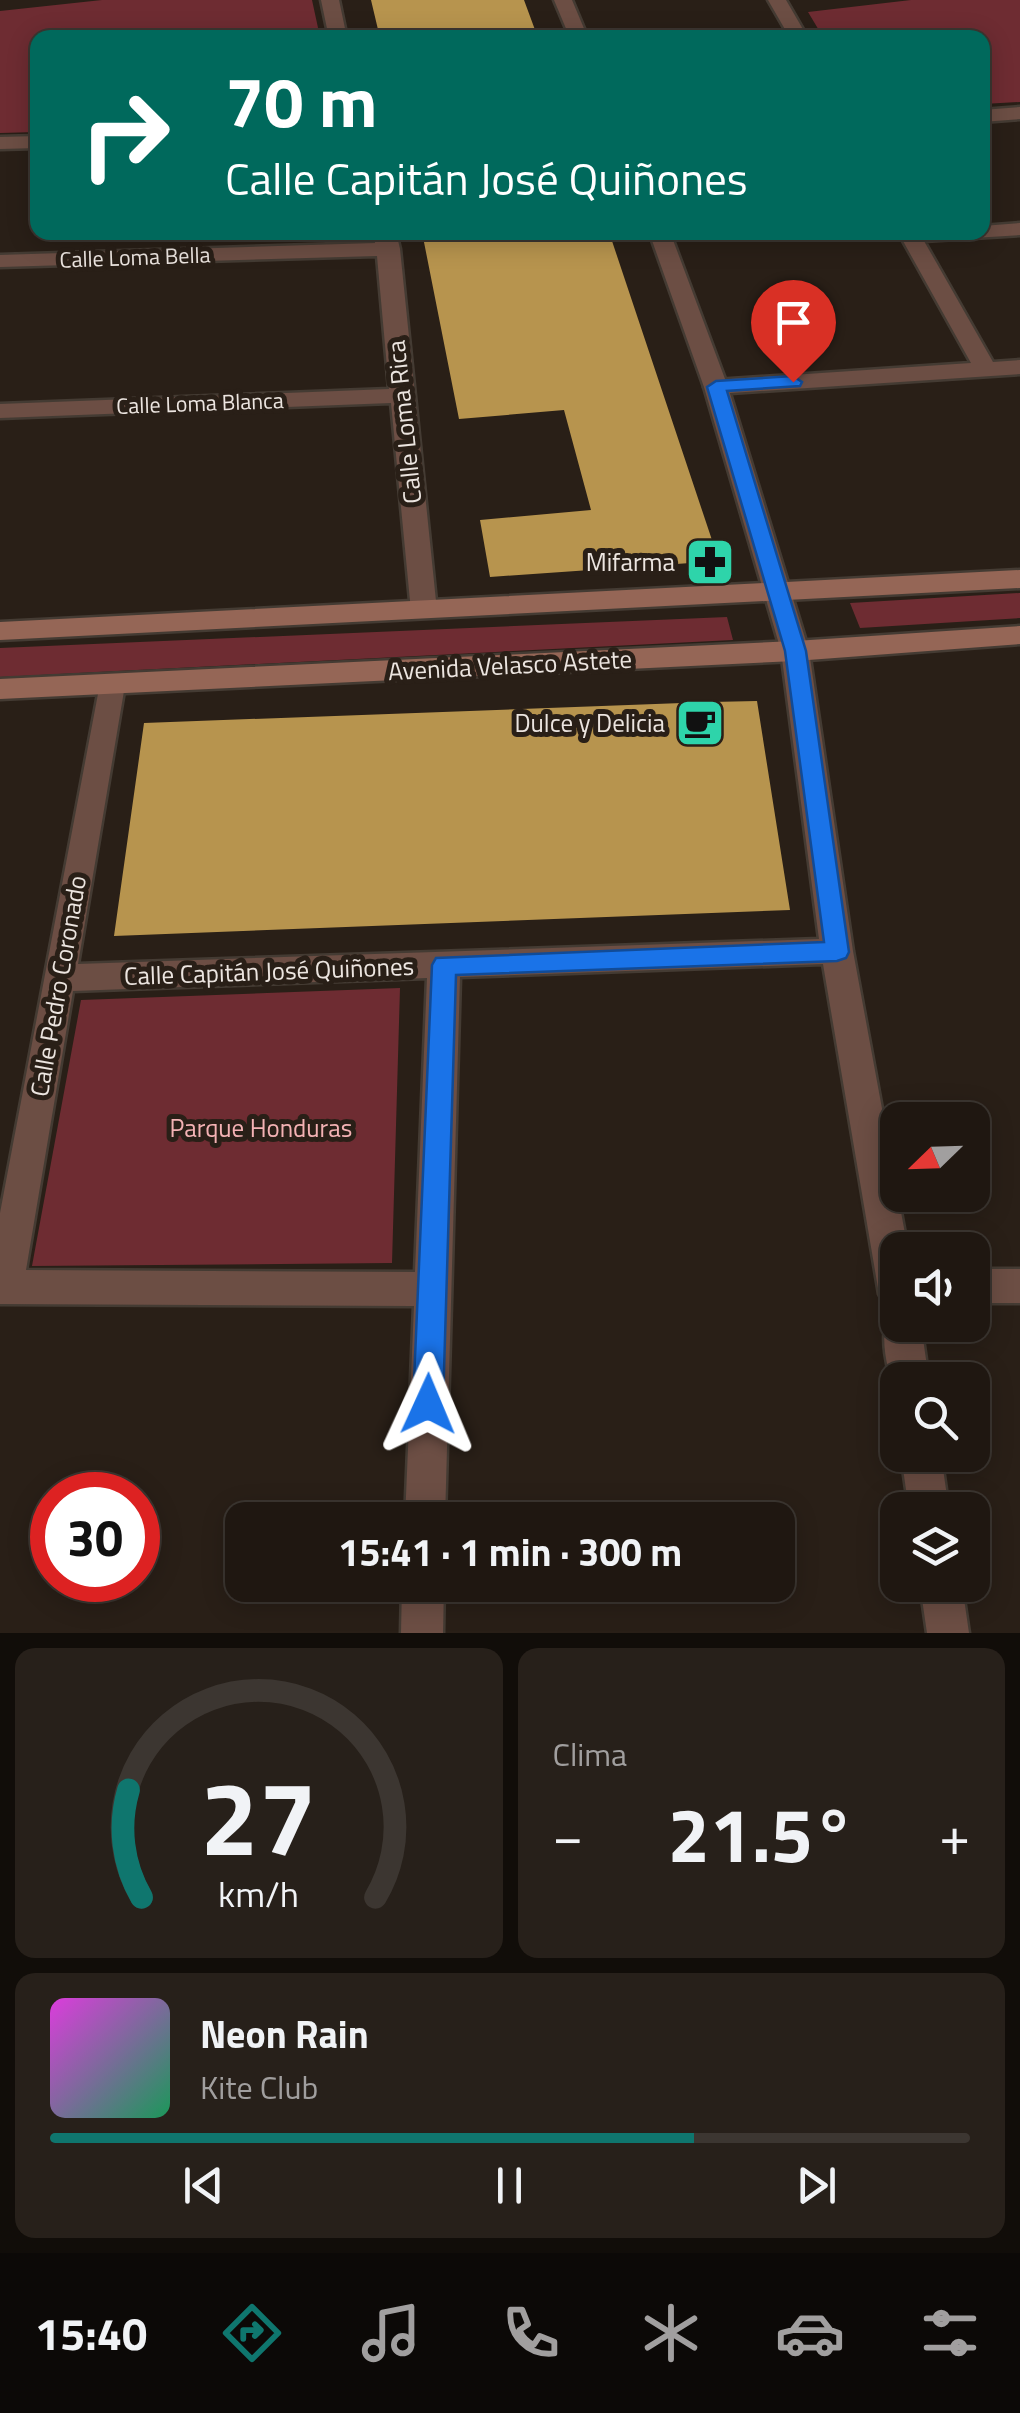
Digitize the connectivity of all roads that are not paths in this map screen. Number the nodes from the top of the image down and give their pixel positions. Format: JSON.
{"nodes":[{"id":1,"x":330,"y":0,"type":"edge"},
{"id":2,"x":563,"y":0,"type":"edge"},
{"id":3,"x":783,"y":2,"type":"edge"},
{"id":4,"x":336,"y":30,"type":"edge"},
{"id":5,"x":576,"y":30,"type":"edge"},
{"id":6,"x":795,"y":30,"type":"edge"},
{"id":7,"x":1020,"y":113,"type":"edge"},
{"id":8,"x":990,"y":115,"type":"edge"},
{"id":9,"x":30,"y":142,"type":"edge"},
{"id":10,"x":0,"y":143,"type":"edge"},
{"id":11,"x":1020,"y":229,"type":"edge"},
{"id":12,"x":990,"y":231,"type":"edge"},
{"id":13,"x":663,"y":240,"type":"edge"},
{"id":14,"x":912,"y":240,"type":"edge"},
{"id":15,"x":387,"y":241,"type":"edge"},
{"id":16,"x":0,"y":261,"type":"edge"},
{"id":17,"x":1020,"y":368,"type":"edge"},
{"id":18,"x":986,"y":369,"type":"junction"},
{"id":19,"x":716,"y":387,"type":"junction"},
{"id":20,"x":401,"y":396,"type":"junction"},
{"id":21,"x":0,"y":411,"type":"edge"},
{"id":22,"x":1020,"y":579,"type":"edge"},
{"id":23,"x":780,"y":594,"type":"junction"},
{"id":24,"x":424,"y":611,"type":"junction"},
{"id":25,"x":0,"y":632,"type":"edge"},
{"id":26,"x":1020,"y":635,"type":"edge"},
{"id":27,"x":796,"y":651,"type":"junction"},
{"id":28,"x":111,"y":685,"type":"junction"},
{"id":29,"x":0,"y":690,"type":"edge"},
{"id":30,"x":837,"y":952,"type":"junction"},
{"id":31,"x":444,"y":965,"type":"junction"},
{"id":32,"x":60,"y":978,"type":"junction"},
{"id":33,"x":887,"y":1232,"type":"edge"},
{"id":34,"x":990,"y":1286,"type":"edge"},
{"id":35,"x":1020,"y":1286,"type":"edge"},
{"id":36,"x":3,"y":1287,"type":"edge"},
{"id":37,"x":431,"y":1289,"type":"junction"},
{"id":38,"x":425,"y":1502,"type":"edge"},
{"id":39,"x":423,"y":1602,"type":"edge"},
{"id":40,"x":943,"y":1602,"type":"edge"},
{"id":41,"x":422,"y":1633,"type":"edge"},
{"id":42,"x":948,"y":1633,"type":"edge"}],
"edges":[{"from":1,"to":4,"type":"street"},
{"from":2,"to":5,"type":"street"},
{"from":3,"to":6,"type":"street"},
{"from":7,"to":8,"type":"street"},
{"from":9,"to":10,"type":"street"},
{"from":11,"to":12,"type":"street"},
{"from":13,"to":19,"type":"street"},
{"from":14,"to":18,"type":"street"},
{"from":15,"to":16,"type":"street","name":"Calle Loma Bella"},
{"from":15,"to":20,"type":"street","name":"Calle Loma Rica"},
{"from":17,"to":18,"type":"street"},
{"from":18,"to":19,"type":"street"},
{"from":19,"to":23,"type":"street"},
{"from":20,"to":21,"type":"street","name":"Calle Loma Blanca"},
{"from":20,"to":24,"type":"street","name":"Calle Loma Rica"},
{"from":22,"to":23,"type":"main road"},
{"from":23,"to":24,"type":"main road"},
{"from":23,"to":27,"type":"street"},
{"from":24,"to":25,"type":"main road"},
{"from":26,"to":27,"type":"main road","name":"Avenida Velasco Astete"},
{"from":27,"to":28,"type":"main road","name":"Avenida Velasco Astete"},
{"from":27,"to":30,"type":"street"},
{"from":28,"to":29,"type":"main road","name":"Avenida Velasco Astete"},
{"from":28,"to":32,"type":"street","name":"Calle Pedro Coronado"},
{"from":30,"to":31,"type":"street","name":"Calle Capitán José Quiñones"},
{"from":30,"to":33,"type":"street"},
{"from":31,"to":32,"type":"street","name":"Calle Capitán José Quiñones"},
{"from":31,"to":37,"type":"street"},
{"from":32,"to":36,"type":"street","name":"Calle Pedro Coronado"},
{"from":34,"to":35,"type":"street"},
{"from":36,"to":37,"type":"street"},
{"from":37,"to":38,"type":"street"},
{"from":39,"to":41,"type":"street"},
{"from":40,"to":42,"type":"street"}]}
